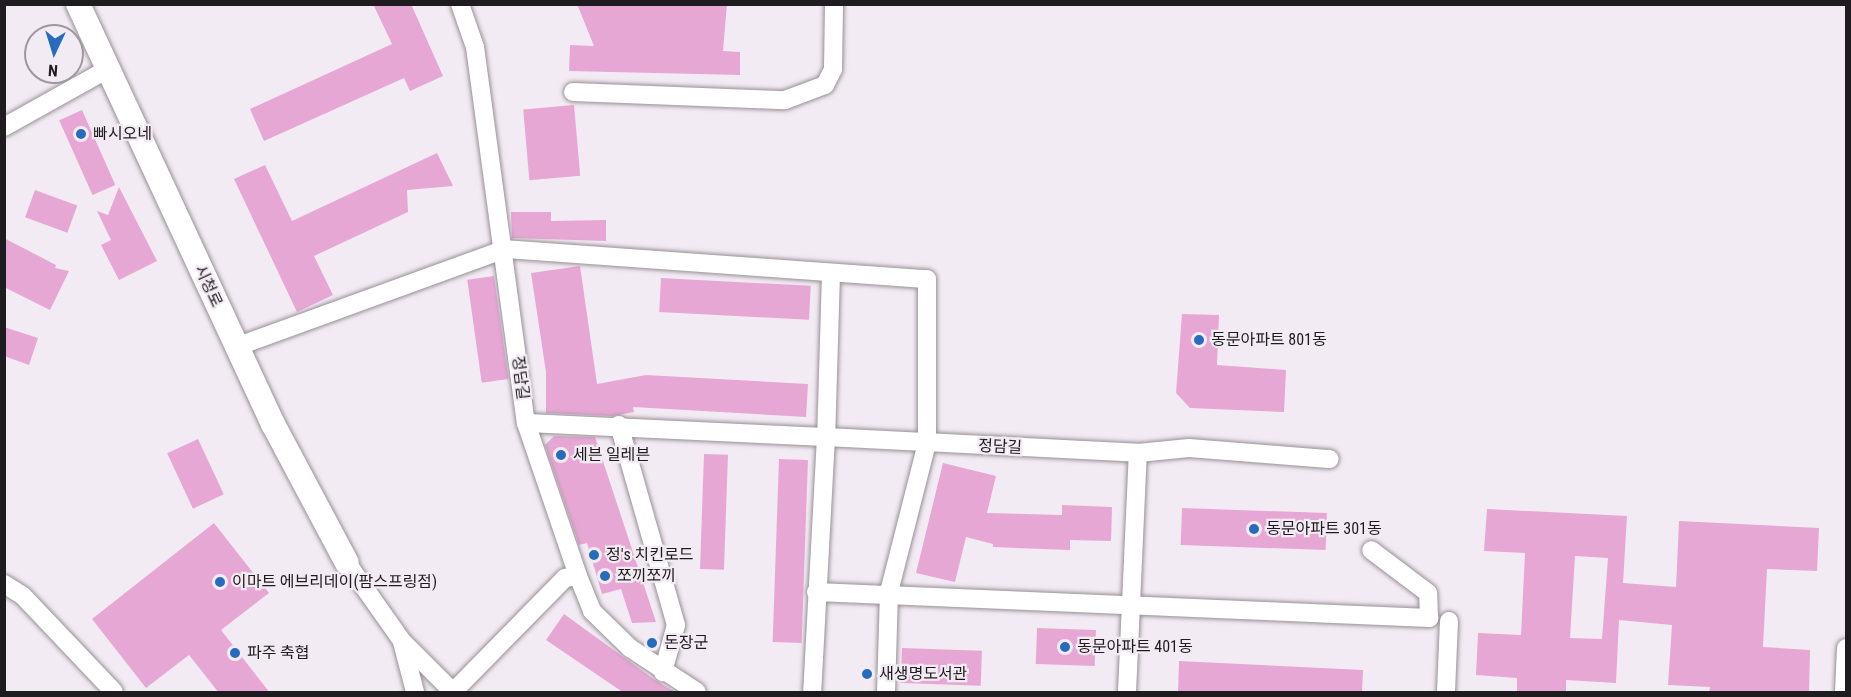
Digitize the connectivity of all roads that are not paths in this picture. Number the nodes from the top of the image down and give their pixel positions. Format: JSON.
{"nodes":[{"id":1,"x":460,"y":4,"type":"edge"},
{"id":2,"x":834,"y":4,"type":"edge"},
{"id":3,"x":87,"y":7,"type":"edge"},
{"id":4,"x":106,"y":70,"type":"junction"},
{"id":5,"x":573,"y":92,"type":"dead end"},
{"id":6,"x":4,"y":127,"type":"edge"},
{"id":7,"x":505,"y":249,"type":"junction"},
{"id":8,"x":831,"y":273,"type":"junction"},
{"id":9,"x":236,"y":347,"type":"junction"},
{"id":10,"x":526,"y":423,"type":"junction"},
{"id":11,"x":619,"y":425,"type":"junction"},
{"id":12,"x":826,"y":437,"type":"junction"},
{"id":13,"x":927,"y":443,"type":"junction"},
{"id":14,"x":1138,"y":453,"type":"junction"},
{"id":15,"x":1330,"y":459,"type":"dead end"},
{"id":16,"x":1371,"y":550,"type":"dead end"},
{"id":17,"x":347,"y":563,"type":"joint"},
{"id":18,"x":578,"y":576,"type":"junction"},
{"id":19,"x":4,"y":584,"type":"edge"},
{"id":20,"x":816,"y":592,"type":"junction"},
{"id":21,"x":889,"y":592,"type":"junction"},
{"id":22,"x":1130,"y":604,"type":"junction"},
{"id":23,"x":1449,"y":621,"type":"dead end"},
{"id":24,"x":402,"y":640,"type":"junction"},
{"id":25,"x":1846,"y":648,"type":"edge"},
{"id":26,"x":663,"y":672,"type":"junction"},
{"id":27,"x":114,"y":693,"type":"edge"},
{"id":28,"x":415,"y":693,"type":"edge"},
{"id":29,"x":453,"y":693,"type":"edge"},
{"id":30,"x":697,"y":693,"type":"edge"},
{"id":31,"x":812,"y":693,"type":"edge"},
{"id":32,"x":886,"y":693,"type":"edge"},
{"id":33,"x":1127,"y":693,"type":"edge"},
{"id":34,"x":1446,"y":693,"type":"edge"},
{"id":35,"x":1844,"y":693,"type":"edge"}],
"edges":[{"from":1,"to":7,"type":"street","name":"정담길"},
{"from":2,"to":5,"type":"street"},
{"from":3,"to":4,"type":"street","name":"시청로"},
{"from":4,"to":6,"type":"street"},
{"from":4,"to":9,"type":"street","name":"시청로"},
{"from":7,"to":8,"type":"street"},
{"from":7,"to":9,"type":"street"},
{"from":7,"to":10,"type":"street","name":"정담길"},
{"from":8,"to":12,"type":"street"},
{"from":8,"to":13,"type":"street"},
{"from":9,"to":17,"type":"street","name":"시청로"},
{"from":10,"to":11,"type":"street","name":"정담길"},
{"from":10,"to":18,"type":"street","name":"정담길"},
{"from":11,"to":12,"type":"street","name":"정담길"},
{"from":11,"to":26,"type":"street"},
{"from":12,"to":13,"type":"street","name":"정담길"},
{"from":12,"to":20,"type":"street"},
{"from":13,"to":14,"type":"street","name":"정담길"},
{"from":13,"to":21,"type":"street"},
{"from":14,"to":15,"type":"street","name":"정담길"},
{"from":14,"to":22,"type":"street"},
{"from":16,"to":22,"type":"street"},
{"from":17,"to":24,"type":"street"},
{"from":18,"to":26,"type":"street","name":"정담길"},
{"from":18,"to":29,"type":"street"},
{"from":19,"to":27,"type":"street"},
{"from":20,"to":21,"type":"street"},
{"from":20,"to":31,"type":"street"},
{"from":21,"to":22,"type":"street"},
{"from":21,"to":32,"type":"street"},
{"from":22,"to":33,"type":"street"},
{"from":23,"to":34,"type":"street"},
{"from":24,"to":28,"type":"street"},
{"from":24,"to":29,"type":"street"},
{"from":25,"to":35,"type":"street"},
{"from":26,"to":30,"type":"street","name":"정담길"}]}
